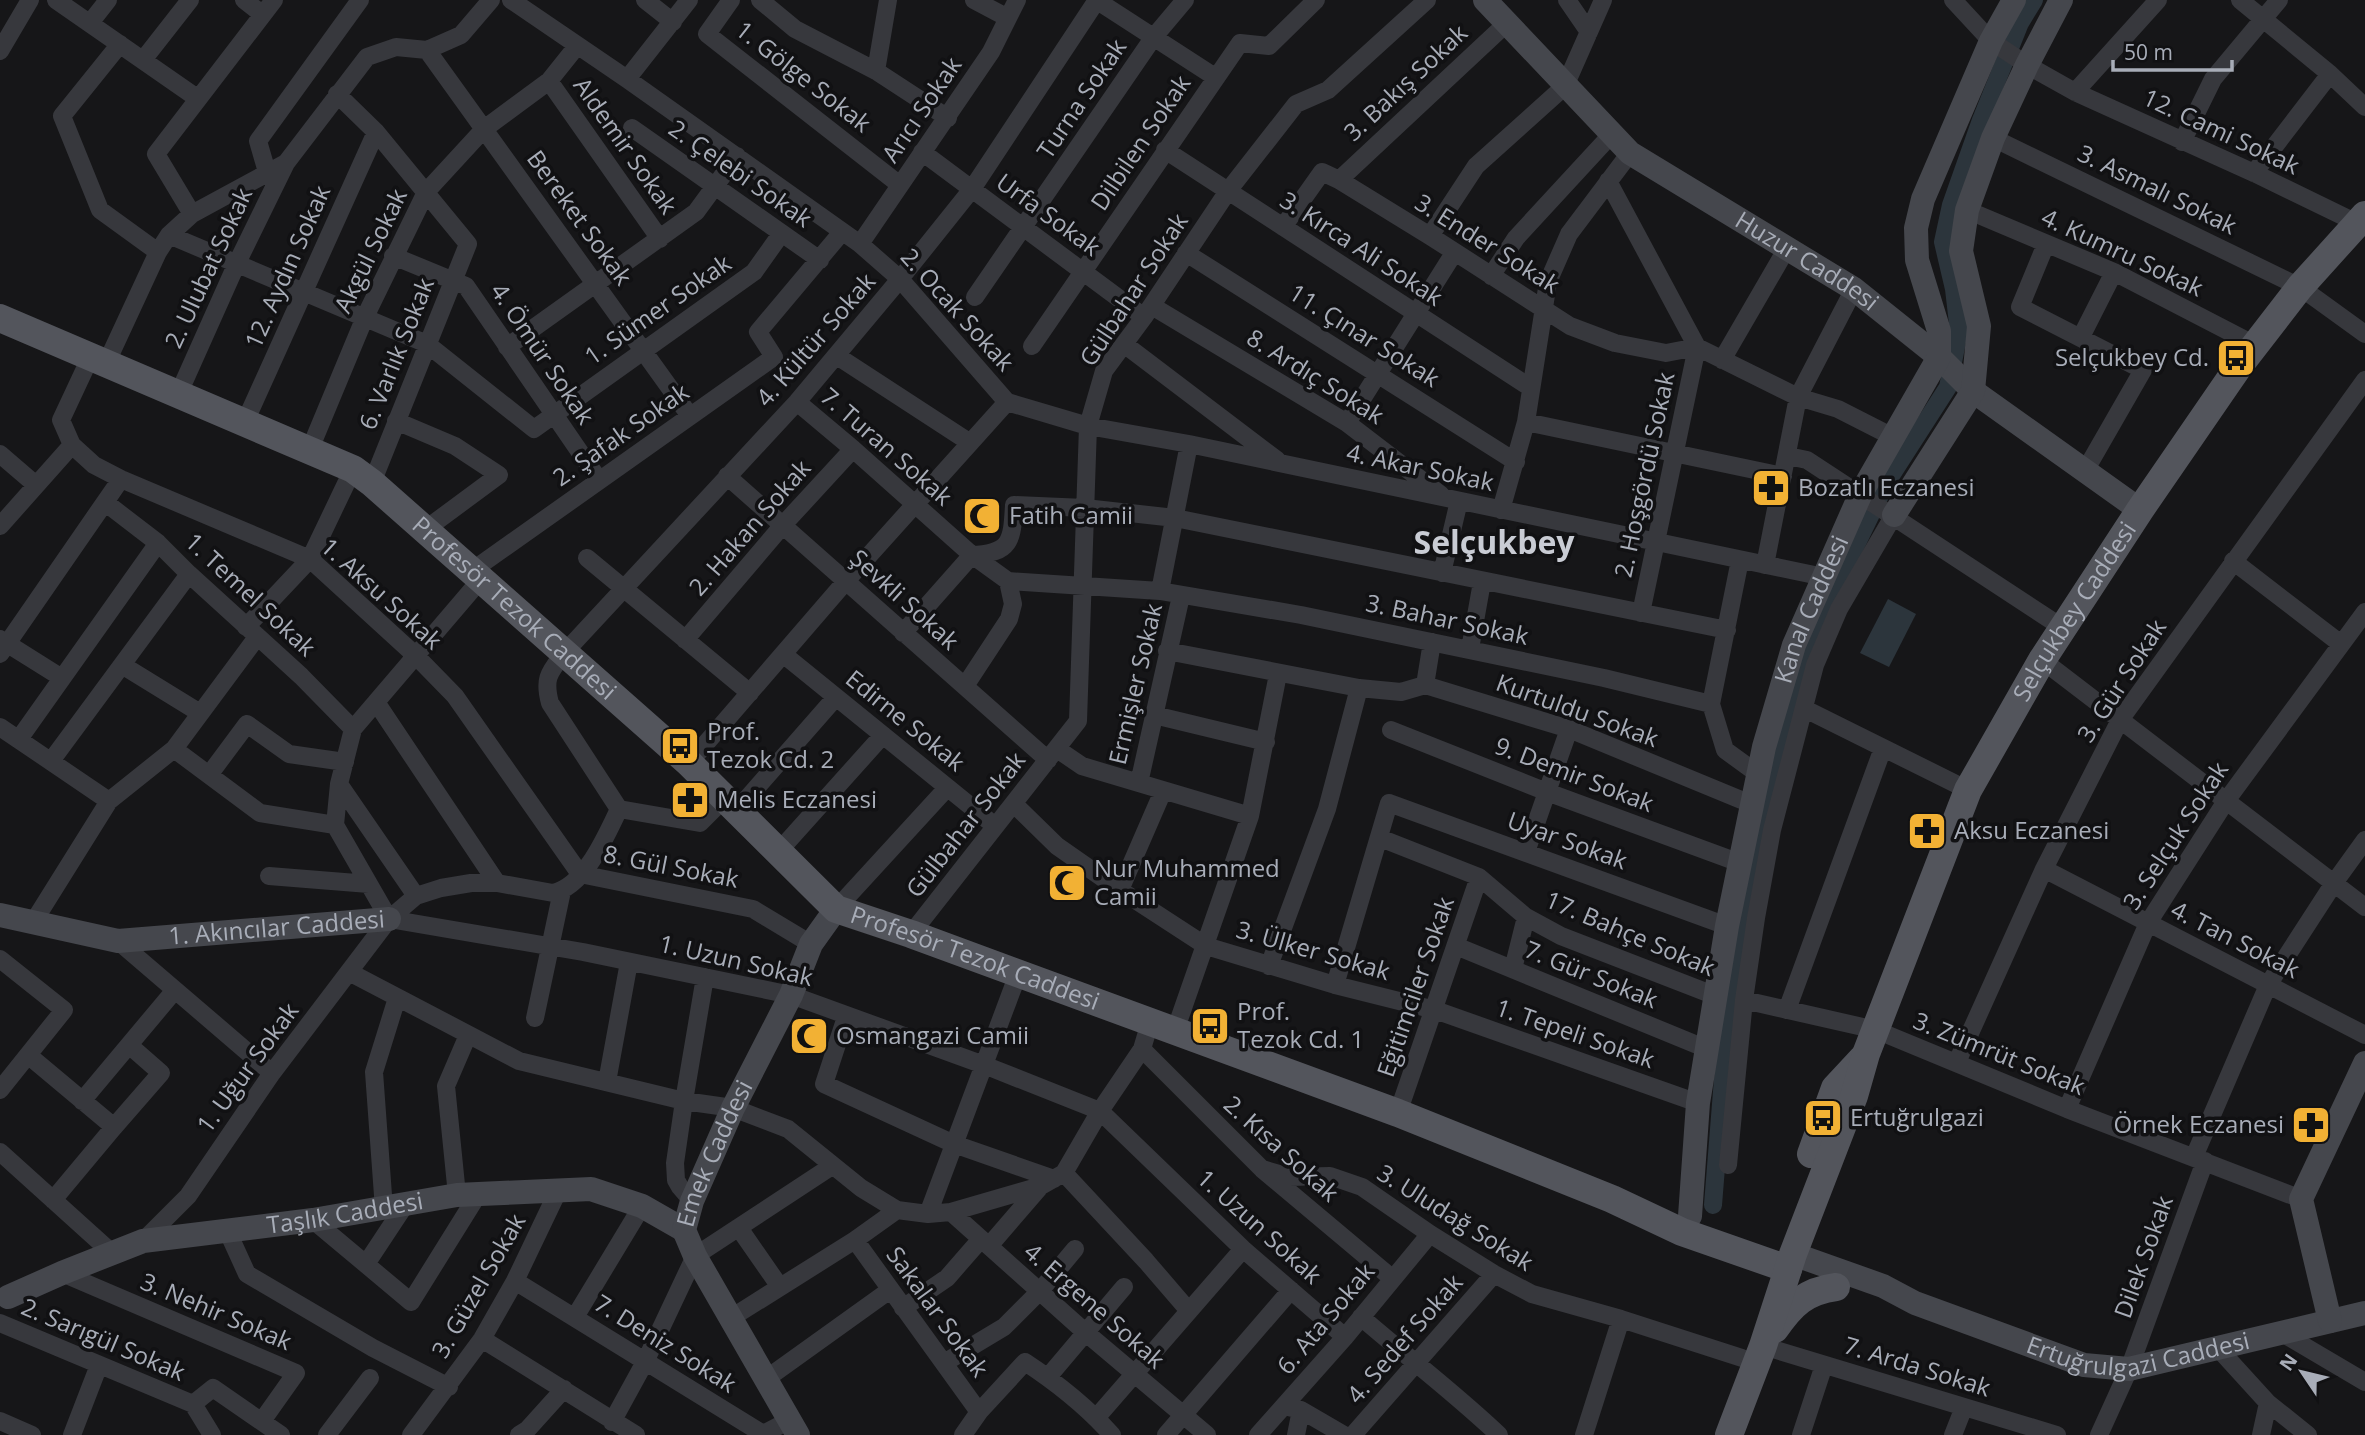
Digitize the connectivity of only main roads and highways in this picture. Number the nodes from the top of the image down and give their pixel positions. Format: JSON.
{"nodes":[{"id":1,"x":2361,"y":219,"type":"edge"},
{"id":2,"x":0,"y":318,"type":"edge"},
{"id":3,"x":1612,"y":1199,"type":"junction"},
{"id":4,"x":1782,"y":1259,"type":"junction"},
{"id":5,"x":1836,"y":1287,"type":"road end"},
{"id":6,"x":1752,"y":1352,"type":"junction"},
{"id":7,"x":1712,"y":1435,"type":"edge"},
{"id":8,"x":1729,"y":1435,"type":"edge"}],
"edges":[{"from":1,"to":4,"type":"main road","name":"Selçukbey Caddesi"},
{"from":2,"to":3,"type":"main road","name":"Profesör Tezok Caddesi"},
{"from":3,"to":4,"type":"main road"},
{"from":3,"to":4,"type":"main road"},
{"from":4,"to":6,"type":"main road","name":"Selçukbey Caddesi"},
{"from":5,"to":6,"type":"main road"},
{"from":6,"to":7,"type":"main road"},
{"from":6,"to":8,"type":"main road"}]}
